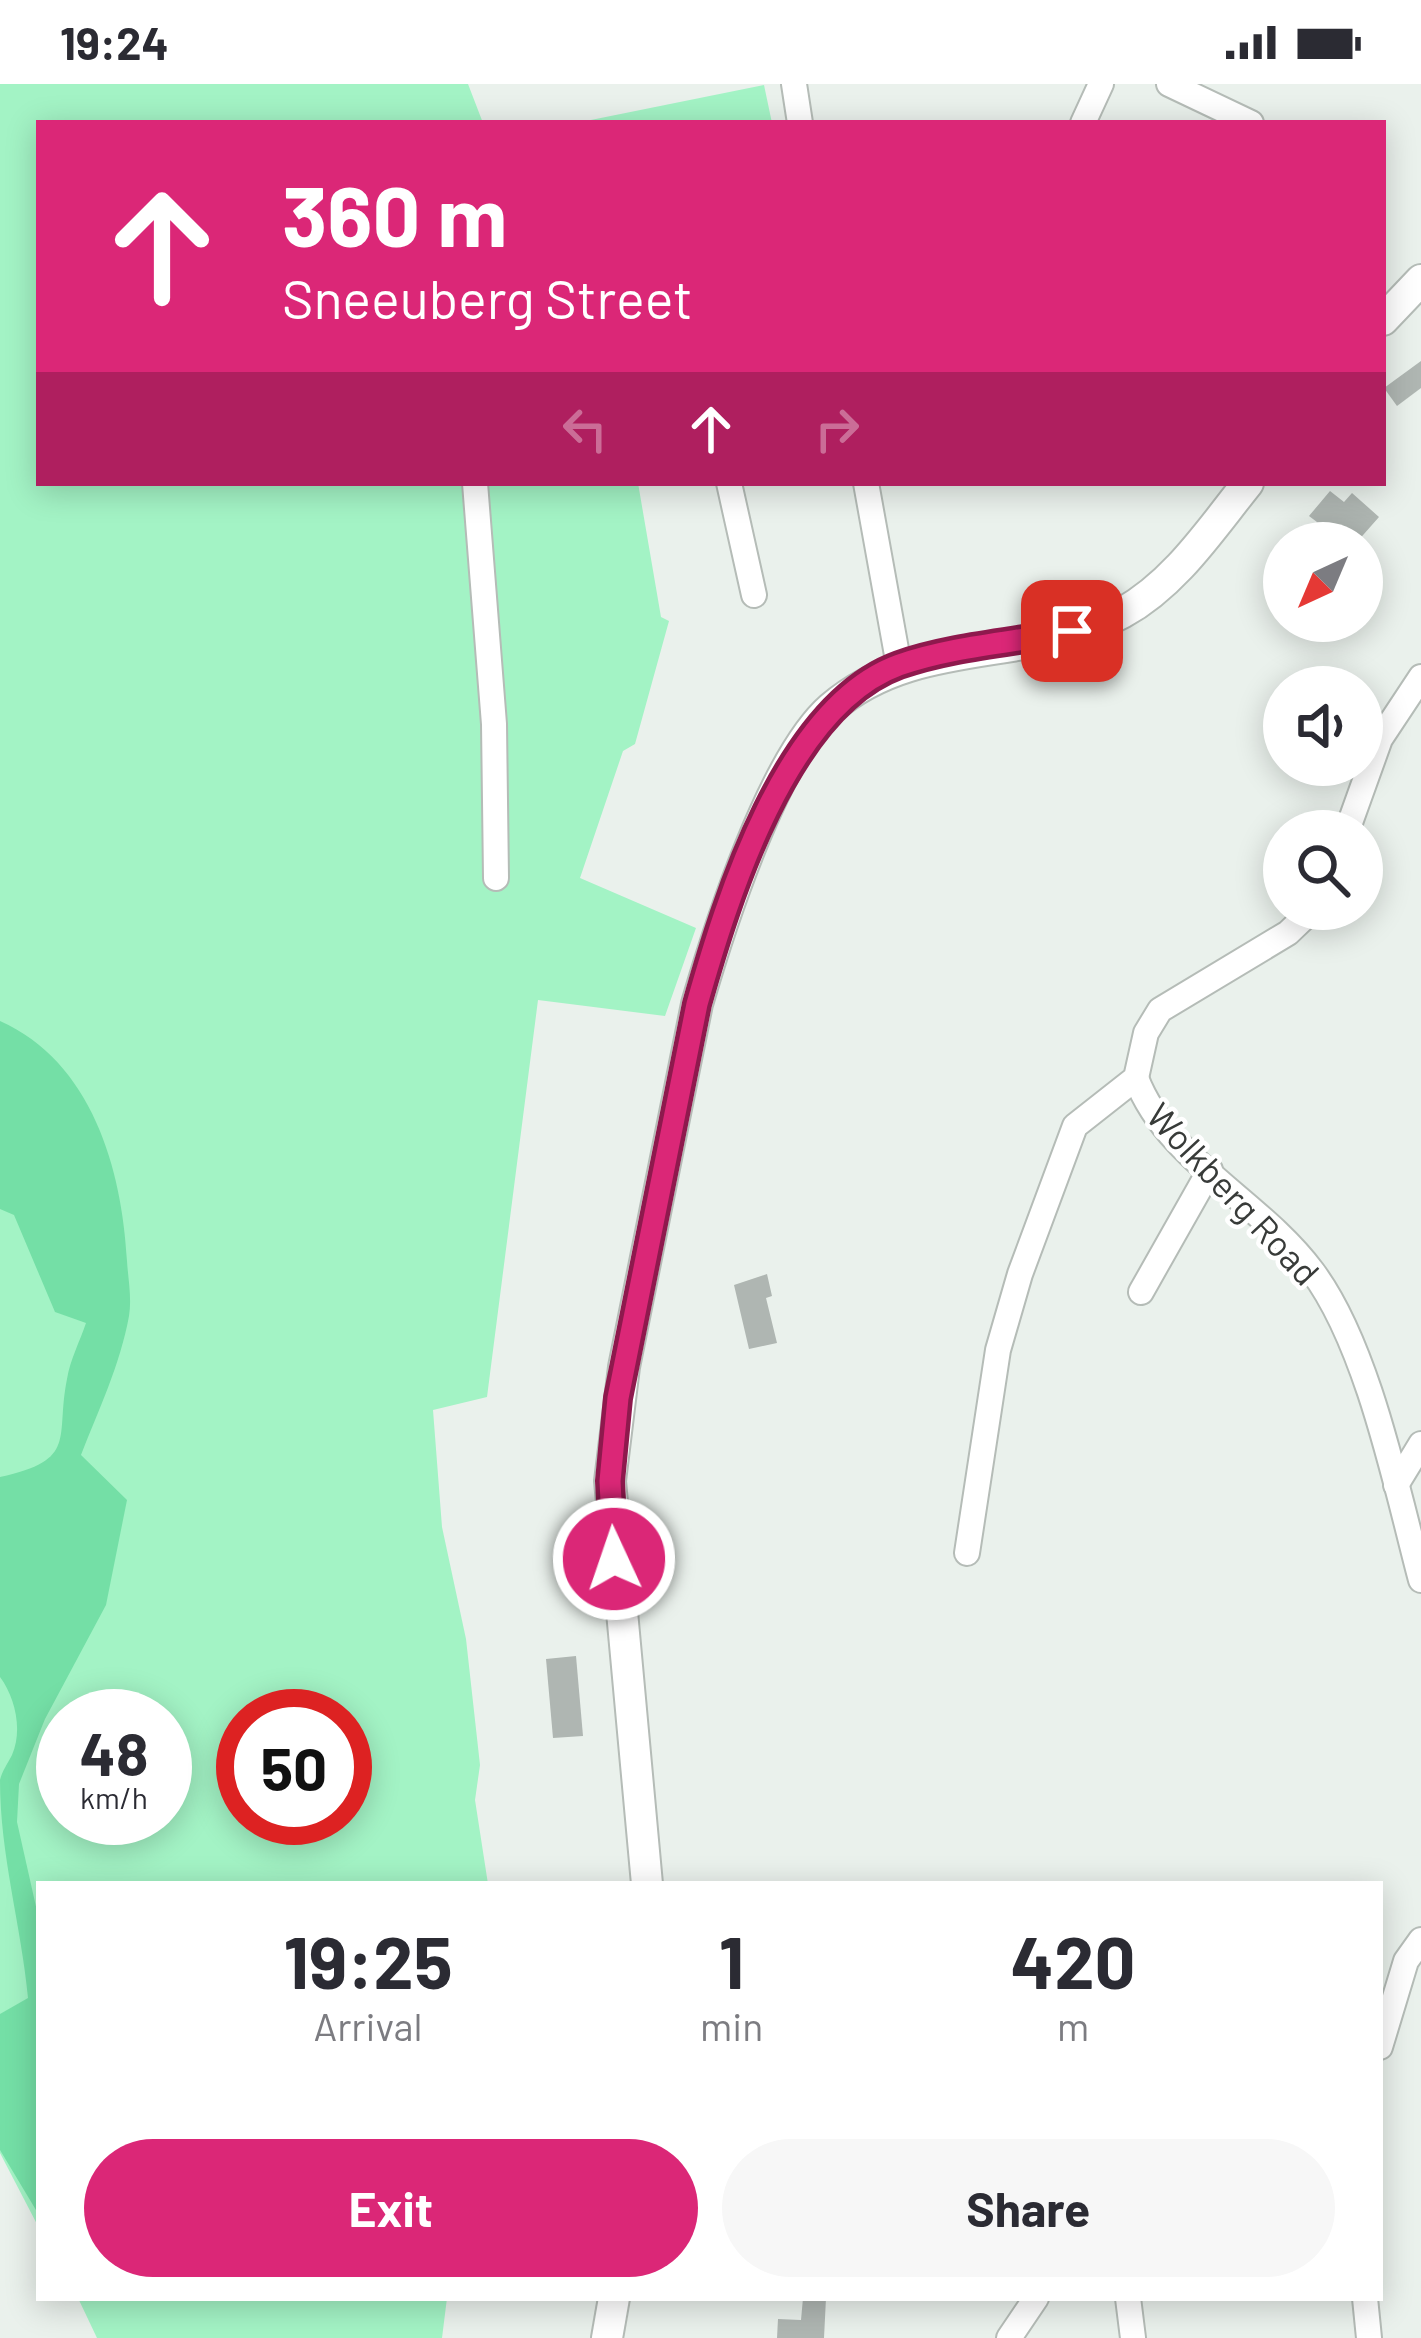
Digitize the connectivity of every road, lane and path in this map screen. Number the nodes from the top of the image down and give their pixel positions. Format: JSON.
{"nodes":[{"id":1,"x":794,"y":84,"type":"edge"},
{"id":2,"x":1100,"y":84,"type":"edge"},
{"id":3,"x":1169,"y":84,"type":"edge"},
{"id":4,"x":800,"y":120,"type":"edge"},
{"id":5,"x":1084,"y":120,"type":"edge"},
{"id":6,"x":1244,"y":120,"type":"edge"},
{"id":7,"x":1421,"y":280,"type":"edge"},
{"id":8,"x":1386,"y":317,"type":"edge"},
{"id":9,"x":475,"y":486,"type":"edge"},
{"id":10,"x":731,"y":486,"type":"edge"},
{"id":11,"x":867,"y":486,"type":"edge"},
{"id":12,"x":1242,"y":486,"type":"edge"},
{"id":13,"x":754,"y":595,"type":"dead end"},
{"id":14,"x":899,"y":665,"type":"junction"},
{"id":15,"x":1421,"y":677,"type":"edge"},
{"id":16,"x":1355,"y":810,"type":"edge"},
{"id":17,"x":496,"y":878,"type":"dead end"},
{"id":18,"x":1290,"y":930,"type":"edge"},
{"id":19,"x":1136,"y":1078,"type":"junction"},
{"id":20,"x":1210,"y":1170,"type":"junction"},
{"id":21,"x":1141,"y":1292,"type":"dead end"},
{"id":22,"x":1421,"y":1442,"type":"edge"},
{"id":23,"x":1386,"y":1455,"type":"junction"},
{"id":24,"x":1396,"y":1485,"type":"junction"},
{"id":25,"x":967,"y":1553,"type":"dead end"},
{"id":26,"x":1421,"y":1580,"type":"edge"},
{"id":27,"x":646,"y":1881,"type":"edge"},
{"id":28,"x":1421,"y":1940,"type":"edge"},
{"id":29,"x":1383,"y":2037,"type":"edge"},
{"id":30,"x":613,"y":2301,"type":"edge"},
{"id":31,"x":1034,"y":2301,"type":"edge"},
{"id":32,"x":1128,"y":2301,"type":"edge"},
{"id":33,"x":1365,"y":2301,"type":"edge"},
{"id":34,"x":607,"y":2338,"type":"edge"},
{"id":35,"x":1009,"y":2338,"type":"edge"},
{"id":36,"x":1133,"y":2338,"type":"edge"},
{"id":37,"x":1370,"y":2338,"type":"edge"}],
"edges":[{"from":1,"to":4,"type":"street"},
{"from":2,"to":5,"type":"street"},
{"from":3,"to":6,"type":"street"},
{"from":7,"to":8,"type":"main road"},
{"from":9,"to":17,"type":"street"},
{"from":10,"to":13,"type":"street"},
{"from":11,"to":14,"type":"street"},
{"from":12,"to":14,"type":"main road"},
{"from":14,"to":27,"type":"main road"},
{"from":15,"to":16,"type":"street"},
{"from":18,"to":19,"type":"street"},
{"from":19,"to":20,"type":"street","name":"Wolkberg Road"},
{"from":19,"to":25,"type":"street"},
{"from":20,"to":21,"type":"street"},
{"from":20,"to":23,"type":"street","name":"Wolkberg Road"},
{"from":22,"to":23,"type":"street"},
{"from":22,"to":24,"type":"street"},
{"from":23,"to":24,"type":"street","name":"Wolkberg Road"},
{"from":24,"to":26,"type":"street","name":"Wolkberg Road"},
{"from":28,"to":29,"type":"street"},
{"from":30,"to":34,"type":"main road"},
{"from":31,"to":35,"type":"street"},
{"from":32,"to":36,"type":"street"},
{"from":33,"to":37,"type":"street"}]}
